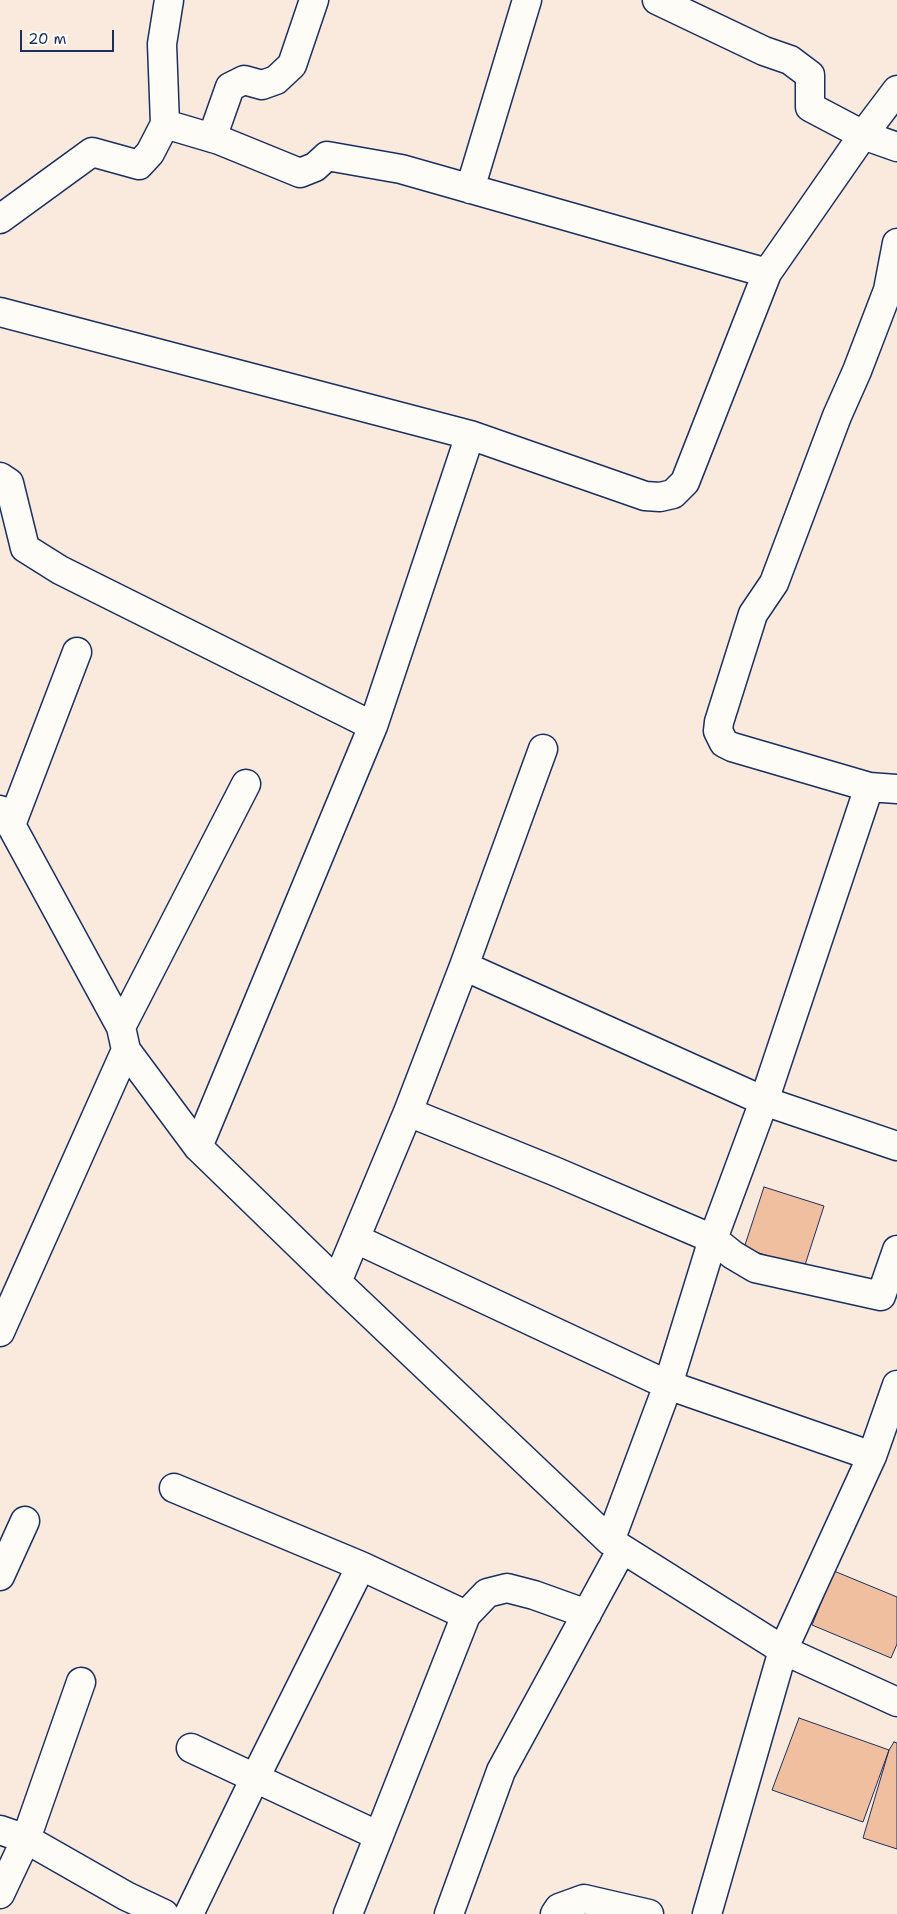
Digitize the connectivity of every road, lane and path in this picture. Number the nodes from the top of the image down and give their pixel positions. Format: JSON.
{"nodes":[{"id":1,"x":169,"y":0,"type":"edge"},
{"id":2,"x":314,"y":0,"type":"edge"},
{"id":3,"x":527,"y":0,"type":"edge"},
{"id":4,"x":657,"y":0,"type":"edge"},
{"id":5,"x":897,"y":90,"type":"edge"},
{"id":6,"x":165,"y":124,"type":"junction"},
{"id":7,"x":863,"y":135,"type":"junction"},
{"id":8,"x":212,"y":138,"type":"junction"},
{"id":9,"x":897,"y":147,"type":"edge"},
{"id":10,"x":470,"y":189,"type":"junction"},
{"id":11,"x":0,"y":219,"type":"edge"},
{"id":12,"x":897,"y":243,"type":"edge"},
{"id":13,"x":767,"y":273,"type":"junction"},
{"id":14,"x":0,"y":312,"type":"edge"},
{"id":15,"x":470,"y":435,"type":"junction"},
{"id":16,"x":0,"y":477,"type":"edge"},
{"id":17,"x":77,"y":652,"type":"dead end"},
{"id":18,"x":373,"y":726,"type":"junction"},
{"id":19,"x":543,"y":749,"type":"dead end"},
{"id":20,"x":246,"y":784,"type":"dead end"},
{"id":21,"x":869,"y":787,"type":"junction"},
{"id":22,"x":897,"y":789,"type":"edge"},
{"id":23,"x":5,"y":818,"type":"edge"},
{"id":24,"x":464,"y":966,"type":"junction"},
{"id":25,"x":124,"y":1038,"type":"junction"},
{"id":26,"x":764,"y":1101,"type":"junction"},
{"id":27,"x":408,"y":1112,"type":"junction"},
{"id":28,"x":897,"y":1146,"type":"edge"},
{"id":29,"x":198,"y":1147,"type":"junction"},
{"id":30,"x":356,"y":1239,"type":"junction"},
{"id":31,"x":713,"y":1239,"type":"junction"},
{"id":32,"x":897,"y":1250,"type":"edge"},
{"id":33,"x":337,"y":1282,"type":"junction"},
{"id":34,"x":889,"y":1300,"type":"edge"},
{"id":35,"x":0,"y":1332,"type":"edge"},
{"id":36,"x":668,"y":1385,"type":"junction"},
{"id":37,"x":897,"y":1385,"type":"edge"},
{"id":38,"x":872,"y":1456,"type":"junction"},
{"id":39,"x":174,"y":1488,"type":"dead end"},
{"id":40,"x":25,"y":1521,"type":"dead end"},
{"id":41,"x":616,"y":1545,"type":"junction"},
{"id":42,"x":361,"y":1566,"type":"junction"},
{"id":43,"x":0,"y":1576,"type":"edge"},
{"id":44,"x":587,"y":1614,"type":"junction"},
{"id":45,"x":466,"y":1615,"type":"junction"},
{"id":46,"x":782,"y":1650,"type":"junction"},
{"id":47,"x":81,"y":1682,"type":"dead end"},
{"id":48,"x":897,"y":1702,"type":"edge"},
{"id":49,"x":191,"y":1748,"type":"dead end"},
{"id":50,"x":254,"y":1778,"type":"junction"},
{"id":51,"x":0,"y":1830,"type":"edge"},
{"id":52,"x":379,"y":1836,"type":"junction"},
{"id":53,"x":26,"y":1839,"type":"junction"},
{"id":54,"x":0,"y":1894,"type":"edge"},
{"id":55,"x":122,"y":1905,"type":"edge"},
{"id":56,"x":164,"y":1914,"type":"edge"},
{"id":57,"x":189,"y":1914,"type":"edge"},
{"id":58,"x":348,"y":1914,"type":"edge"},
{"id":59,"x":449,"y":1914,"type":"edge"},
{"id":60,"x":555,"y":1914,"type":"edge"},
{"id":61,"x":649,"y":1914,"type":"edge"},
{"id":62,"x":707,"y":1914,"type":"edge"}],
"edges":[{"from":1,"to":6,"type":"street"},
{"from":2,"to":8,"type":"street"},
{"from":3,"to":10,"type":"street"},
{"from":4,"to":7,"type":"street"},
{"from":5,"to":7,"type":"street"},
{"from":6,"to":8,"type":"street"},
{"from":6,"to":11,"type":"street"},
{"from":7,"to":9,"type":"street"},
{"from":7,"to":13,"type":"street"},
{"from":8,"to":10,"type":"street"},
{"from":10,"to":13,"type":"street"},
{"from":12,"to":21,"type":"street"},
{"from":13,"to":15,"type":"street"},
{"from":14,"to":15,"type":"street"},
{"from":15,"to":18,"type":"street"},
{"from":16,"to":18,"type":"street"},
{"from":17,"to":23,"type":"street"},
{"from":18,"to":29,"type":"street"},
{"from":19,"to":24,"type":"street"},
{"from":20,"to":25,"type":"street"},
{"from":21,"to":22,"type":"street"},
{"from":21,"to":26,"type":"street"},
{"from":23,"to":25,"type":"street"},
{"from":24,"to":26,"type":"street"},
{"from":24,"to":27,"type":"street"},
{"from":25,"to":29,"type":"street"},
{"from":25,"to":35,"type":"street"},
{"from":26,"to":28,"type":"street"},
{"from":26,"to":31,"type":"street"},
{"from":27,"to":30,"type":"street"},
{"from":27,"to":31,"type":"street"},
{"from":29,"to":33,"type":"street"},
{"from":30,"to":33,"type":"street"},
{"from":30,"to":36,"type":"street"},
{"from":31,"to":34,"type":"street"},
{"from":31,"to":36,"type":"street"},
{"from":32,"to":34,"type":"street"},
{"from":33,"to":41,"type":"street"},
{"from":36,"to":38,"type":"street"},
{"from":36,"to":41,"type":"street"},
{"from":37,"to":38,"type":"street"},
{"from":38,"to":46,"type":"street"},
{"from":39,"to":42,"type":"street"},
{"from":40,"to":43,"type":"street"},
{"from":41,"to":44,"type":"street"},
{"from":41,"to":46,"type":"street"},
{"from":42,"to":45,"type":"street"},
{"from":42,"to":50,"type":"street"},
{"from":44,"to":45,"type":"street"},
{"from":44,"to":59,"type":"street"},
{"from":45,"to":52,"type":"street"},
{"from":46,"to":48,"type":"street"},
{"from":46,"to":62,"type":"street"},
{"from":47,"to":53,"type":"street"},
{"from":49,"to":50,"type":"street"},
{"from":50,"to":52,"type":"street"},
{"from":50,"to":57,"type":"street"},
{"from":51,"to":53,"type":"street"},
{"from":52,"to":58,"type":"street"},
{"from":53,"to":54,"type":"street"},
{"from":53,"to":55,"type":"street"},
{"from":55,"to":56,"type":"street"},
{"from":60,"to":61,"type":"street"}]}
